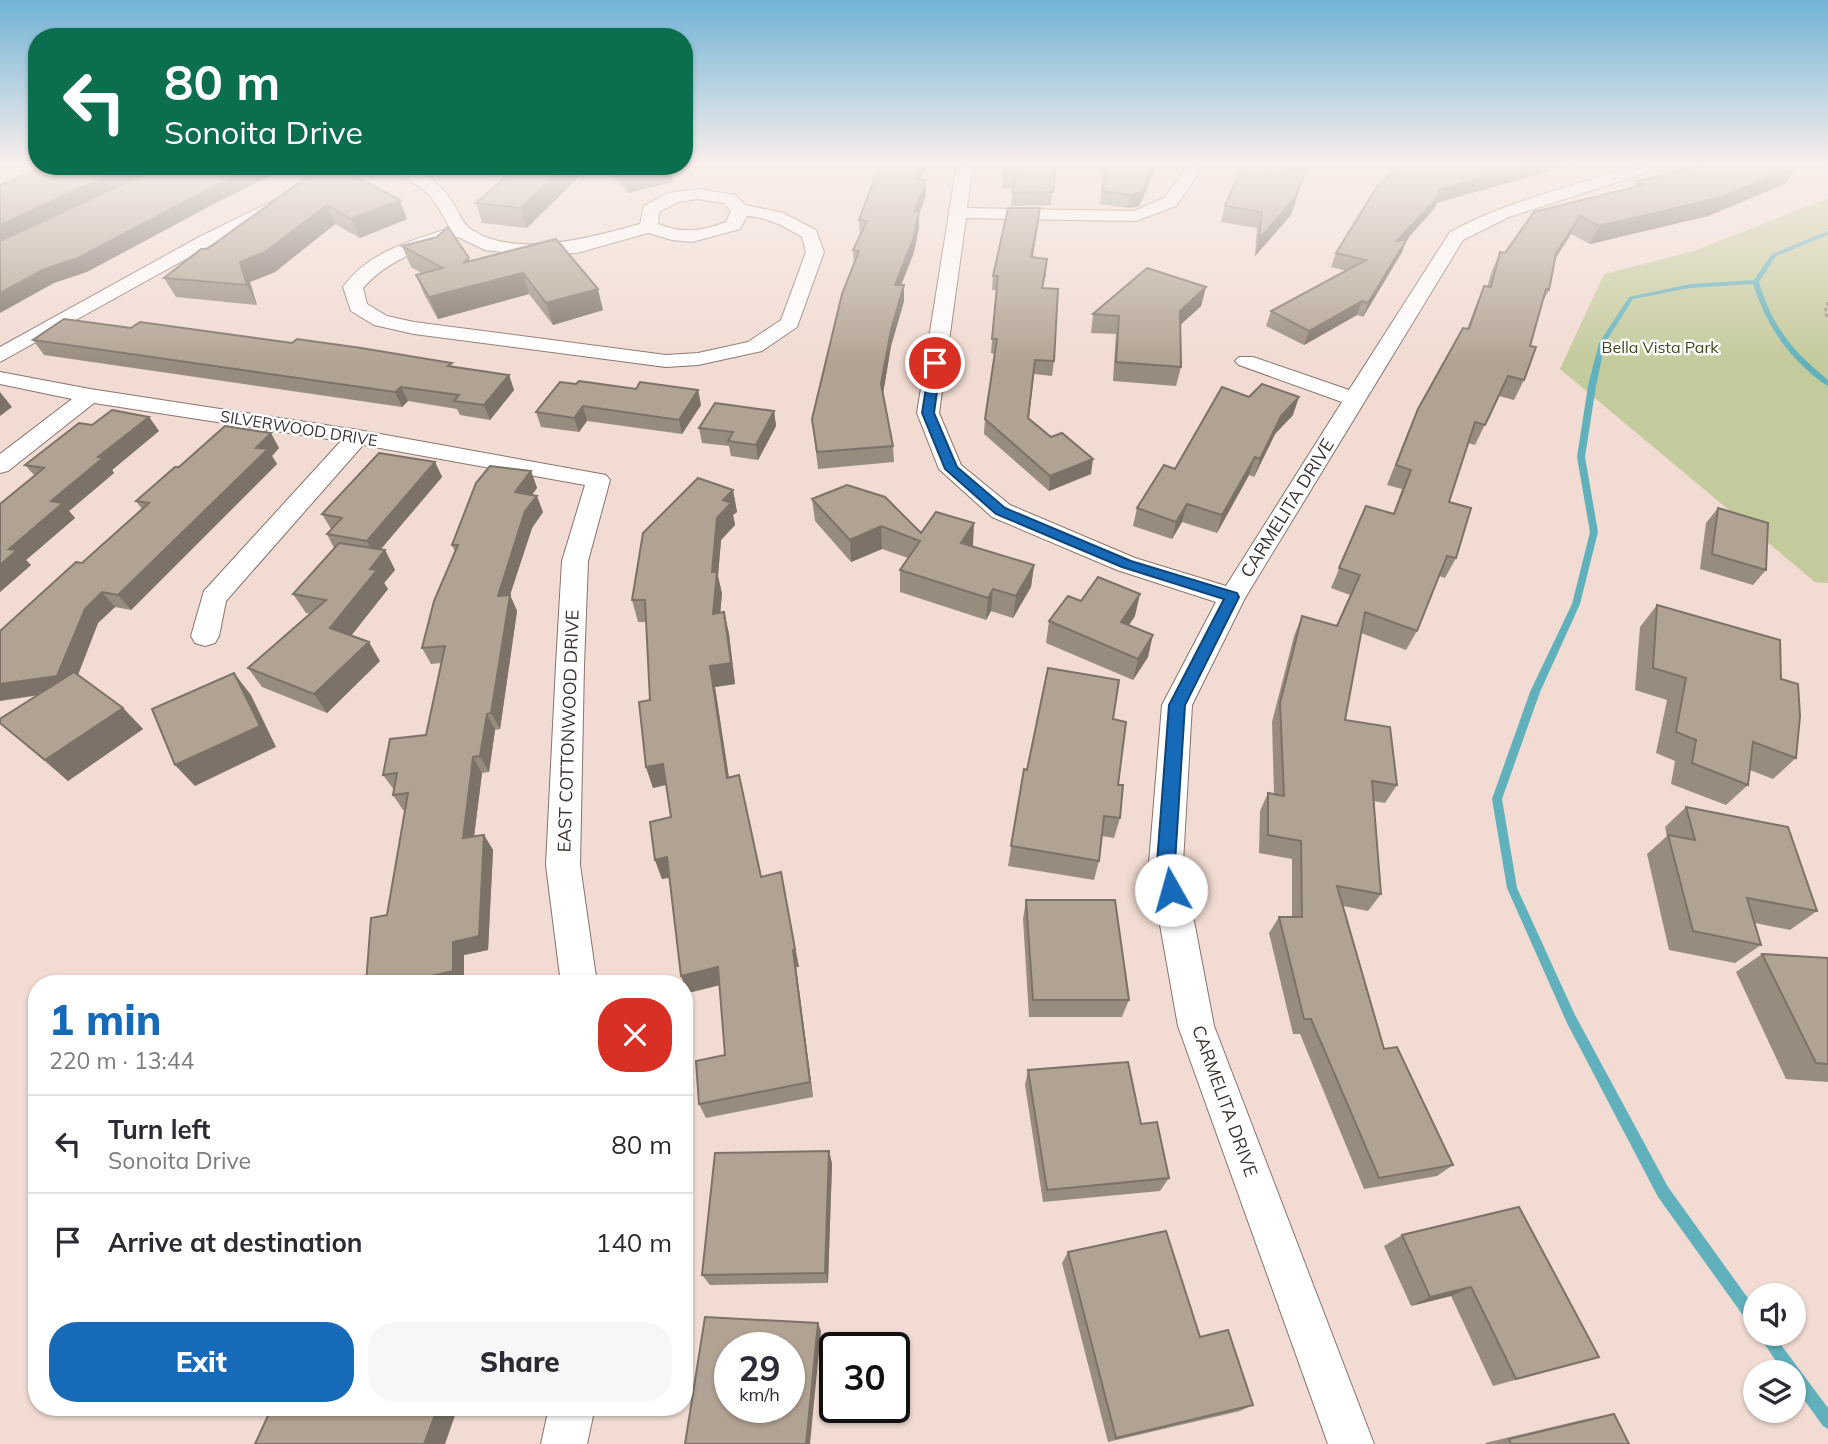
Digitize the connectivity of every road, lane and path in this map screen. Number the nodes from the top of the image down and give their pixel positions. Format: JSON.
{"nodes":[{"id":1,"x":227,"y":230,"type":"edge"},
{"id":2,"x":459,"y":230,"type":"edge"},
{"id":3,"x":460,"y":230,"type":"edge"},
{"id":4,"x":637,"y":230,"type":"edge"},
{"id":5,"x":657,"y":230,"type":"edge"},
{"id":6,"x":719,"y":230,"type":"edge"},
{"id":7,"x":804,"y":230,"type":"edge"},
{"id":8,"x":955,"y":230,"type":"edge"},
{"id":9,"x":1465,"y":230,"type":"edge"},
{"id":10,"x":1828,"y":302,"type":"edge"},
{"id":11,"x":1828,"y":319,"type":"edge"},
{"id":12,"x":0,"y":356,"type":"edge"},
{"id":13,"x":1246,"y":361,"type":"dead end"},
{"id":14,"x":0,"y":378,"type":"edge"},
{"id":15,"x":90,"y":396,"type":"junction"},
{"id":16,"x":1354,"y":399,"type":"junction"},
{"id":17,"x":358,"y":437,"type":"junction"},
{"id":18,"x":0,"y":466,"type":"edge"},
{"id":19,"x":598,"y":480,"type":"joint"},
{"id":20,"x":1232,"y":597,"type":"junction"},
{"id":21,"x":205,"y":636,"type":"dead end"},
{"id":22,"x":578,"y":975,"type":"edge"},
{"id":23,"x":570,"y":1416,"type":"edge"},
{"id":24,"x":564,"y":1444,"type":"edge"},
{"id":25,"x":1351,"y":1444,"type":"edge"}],
"edges":[{"from":1,"to":12,"type":"street"},
{"from":2,"to":7,"type":"street"},
{"from":3,"to":4,"type":"street"},
{"from":5,"to":6,"type":"street"},
{"from":8,"to":20,"type":"street"},
{"from":9,"to":16,"type":"street","name":"CARMELITA DRIVE"},
{"from":10,"to":11,"type":"path"},
{"from":13,"to":16,"type":"street"},
{"from":14,"to":15,"type":"street","name":"SILVERWOOD DRIVE"},
{"from":15,"to":17,"type":"street","name":"SILVERWOOD DRIVE"},
{"from":15,"to":18,"type":"street"},
{"from":16,"to":20,"type":"street","name":"CARMELITA DRIVE"},
{"from":17,"to":19,"type":"street","name":"SILVERWOOD DRIVE"},
{"from":17,"to":21,"type":"street"},
{"from":19,"to":22,"type":"street","name":"EAST COTTONWOOD DRIVE"},
{"from":20,"to":25,"type":"street","name":"CARMELITA DRIVE"},
{"from":23,"to":24,"type":"street"}]}
